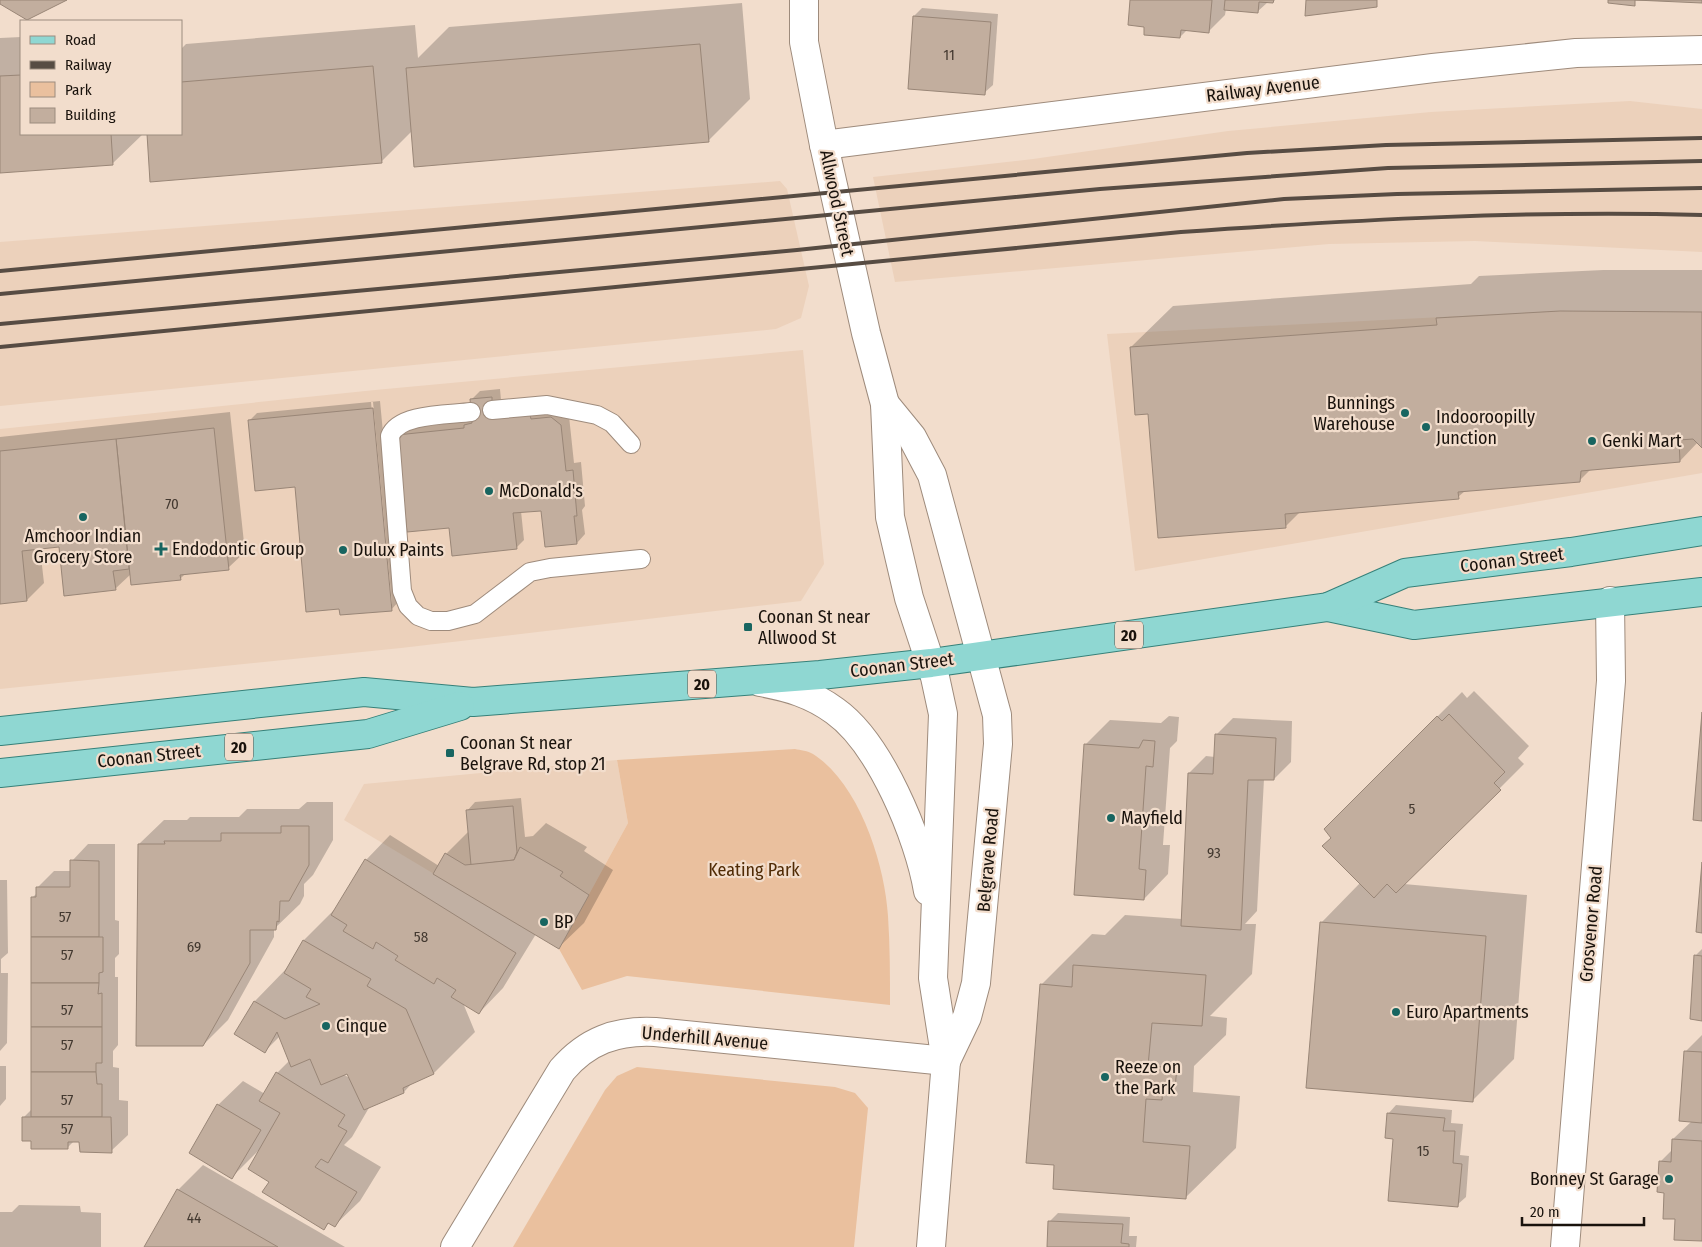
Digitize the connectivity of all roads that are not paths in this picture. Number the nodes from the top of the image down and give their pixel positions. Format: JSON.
{"nodes":[{"id":1,"x":804,"y":0,"type":"edge"},
{"id":2,"x":1702,"y":50,"type":"edge"},
{"id":3,"x":824,"y":145,"type":"junction"},
{"id":4,"x":885,"y":404,"type":"junction"},
{"id":5,"x":492,"y":410,"type":"dead end"},
{"id":6,"x":471,"y":412,"type":"dead end"},
{"id":7,"x":631,"y":444,"type":"dead end"},
{"id":8,"x":1702,"y":531,"type":"edge"},
{"id":9,"x":641,"y":559,"type":"dead end"},
{"id":10,"x":1702,"y":592,"type":"edge"},
{"id":11,"x":1610,"y":601,"type":"junction"},
{"id":12,"x":1328,"y":607,"type":"junction"},
{"id":13,"x":982,"y":655,"type":"junction"},
{"id":14,"x":931,"y":663,"type":"junction"},
{"id":15,"x":749,"y":681,"type":"junction"},
{"id":16,"x":473,"y":702,"type":"junction"},
{"id":17,"x":0,"y":731,"type":"edge"},
{"id":18,"x":0,"y":773,"type":"edge"},
{"id":19,"x":933,"y":943,"type":"junction"},
{"id":20,"x":946,"y":1061,"type":"junction"},
{"id":21,"x":455,"y":1247,"type":"edge"},
{"id":22,"x":931,"y":1247,"type":"edge"},
{"id":23,"x":1565,"y":1247,"type":"edge"}],
"edges":[{"from":1,"to":3,"type":"street","name":"Allwood Street"},
{"from":2,"to":3,"type":"street","name":"Railway Avenue"},
{"from":3,"to":4,"type":"street","name":"Allwood Street"},
{"from":4,"to":13,"type":"street","name":"Allwood Street"},
{"from":4,"to":14,"type":"street","name":"Allwood Street"},
{"from":5,"to":7,"type":"lane"},
{"from":6,"to":9,"type":"lane"},
{"from":8,"to":12,"type":"main road","name":"Coonan Street","number":"20"},
{"from":10,"to":11,"type":"main road","name":"Coonan Street","number":"20"},
{"from":11,"to":12,"type":"main road","name":"Coonan Street","number":"20"},
{"from":11,"to":23,"type":"street","name":"Grosvenor Road"},
{"from":12,"to":13,"type":"main road","name":"Coonan Street","number":"20"},
{"from":13,"to":14,"type":"main road","name":"Coonan Street","number":"20"},
{"from":13,"to":20,"type":"street","name":"Belgrave Road"},
{"from":14,"to":15,"type":"main road","name":"Coonan Street","number":"20"},
{"from":14,"to":19,"type":"street","name":"Belgrave Road"},
{"from":15,"to":16,"type":"main road","name":"Coonan Street","number":"20"},
{"from":15,"to":19,"type":"street","name":"Belgrave Road"},
{"from":16,"to":17,"type":"main road","name":"Coonan Street","number":"20"},
{"from":16,"to":18,"type":"main road","name":"Coonan Street","number":"20"},
{"from":19,"to":20,"type":"street","name":"Belgrave Road"},
{"from":20,"to":21,"type":"street","name":"Underhill Avenue"},
{"from":20,"to":22,"type":"street","name":"Belgrave Road"}]}
